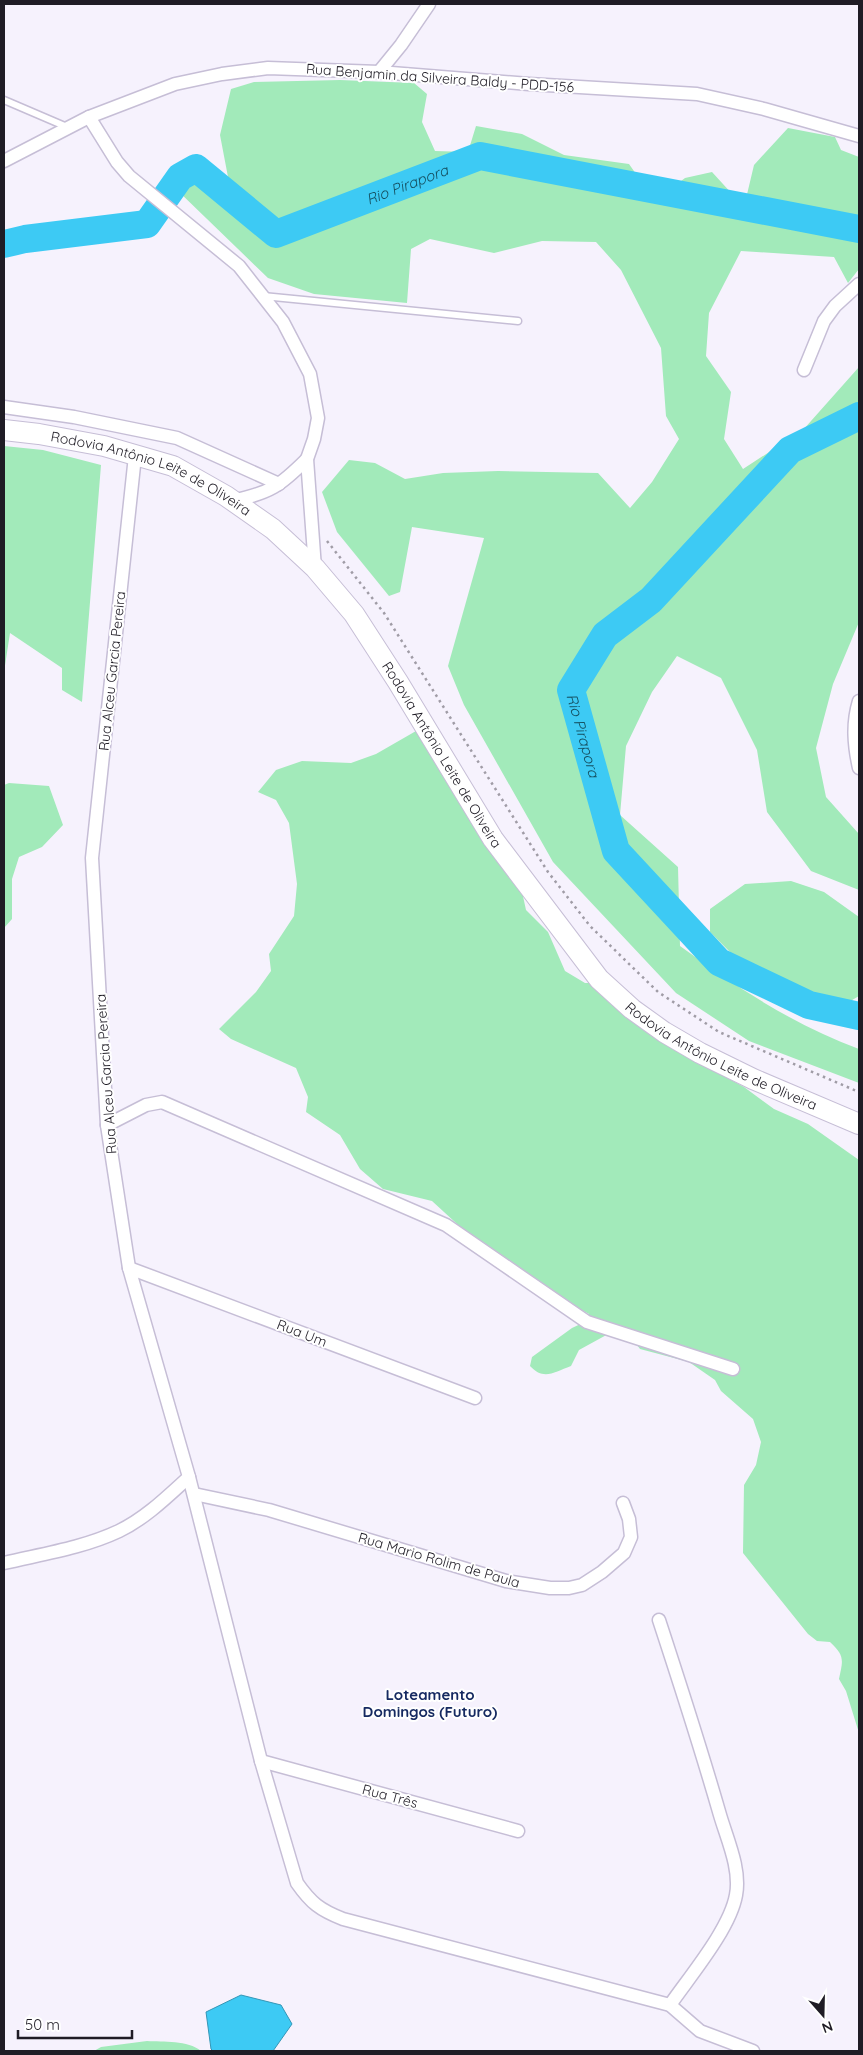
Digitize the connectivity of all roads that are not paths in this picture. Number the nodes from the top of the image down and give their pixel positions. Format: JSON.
{"nodes":[{"id":1,"x":430,"y":4,"type":"edge"},
{"id":2,"x":380,"y":72,"type":"junction"},
{"id":3,"x":4,"y":100,"type":"edge"},
{"id":4,"x":90,"y":117,"type":"junction"},
{"id":5,"x":68,"y":127,"type":"junction"},
{"id":6,"x":859,"y":136,"type":"edge"},
{"id":7,"x":4,"y":161,"type":"edge"},
{"id":8,"x":859,"y":284,"type":"edge"},
{"id":9,"x":263,"y":296,"type":"junction"},
{"id":10,"x":518,"y":321,"type":"dead end"},
{"id":11,"x":804,"y":370,"type":"dead end"},
{"id":12,"x":4,"y":407,"type":"edge"},
{"id":13,"x":4,"y":430,"type":"edge"},
{"id":14,"x":135,"y":456,"type":"junction"},
{"id":15,"x":307,"y":459,"type":"junction"},
{"id":16,"x":279,"y":484,"type":"junction"},
{"id":17,"x":232,"y":501,"type":"junction"},
{"id":18,"x":315,"y":568,"type":"junction"},
{"id":19,"x":859,"y":701,"type":"edge"},
{"id":20,"x":859,"y":768,"type":"edge"},
{"id":21,"x":859,"y":1124,"type":"edge"},
{"id":22,"x":107,"y":1125,"type":"junction"},
{"id":23,"x":129,"y":1268,"type":"junction"},
{"id":24,"x":733,"y":1368,"type":"dead end"},
{"id":25,"x":475,"y":1398,"type":"dead end"},
{"id":26,"x":189,"y":1476,"type":"junction"},
{"id":27,"x":194,"y":1494,"type":"junction"},
{"id":28,"x":623,"y":1503,"type":"dead end"},
{"id":29,"x":4,"y":1563,"type":"edge"},
{"id":30,"x":659,"y":1620,"type":"dead end"},
{"id":31,"x":261,"y":1761,"type":"junction"},
{"id":32,"x":518,"y":1831,"type":"dead end"},
{"id":33,"x":670,"y":2005,"type":"junction"},
{"id":34,"x":753,"y":2051,"type":"edge"}],
"edges":[{"from":1,"to":2,"type":"street"},
{"from":2,"to":4,"type":"street","name":"Rua Benjamin da Silveira Baldy - PDD-156"},
{"from":2,"to":6,"type":"street","name":"Rua Benjamin da Silveira Baldy - PDD-156"},
{"from":3,"to":5,"type":"lane"},
{"from":4,"to":5,"type":"street","name":"Rua Benjamin da Silveira Baldy - PDD-156"},
{"from":4,"to":9,"type":"street"},
{"from":5,"to":7,"type":"street","name":"Rua Benjamin da Silveira Baldy - PDD-156"},
{"from":8,"to":11,"type":"street"},
{"from":9,"to":10,"type":"lane"},
{"from":9,"to":15,"type":"street"},
{"from":12,"to":16,"type":"street"},
{"from":13,"to":14,"type":"main road","name":"Rodovia Antônio Leite de Oliveira"},
{"from":14,"to":17,"type":"main road","name":"Rodovia Antônio Leite de Oliveira"},
{"from":14,"to":22,"type":"street","name":"Rua Alceu Garcia Pereira"},
{"from":15,"to":16,"type":"street"},
{"from":15,"to":18,"type":"street"},
{"from":16,"to":17,"type":"street"},
{"from":17,"to":18,"type":"main road","name":"Rodovia Antônio Leite de Oliveira"},
{"from":18,"to":21,"type":"main road","name":"Rodovia Antônio Leite de Oliveira"},
{"from":19,"to":20,"type":"street"},
{"from":22,"to":23,"type":"street","name":"Rua Alceu Garcia Pereira"},
{"from":22,"to":24,"type":"street"},
{"from":23,"to":25,"type":"street","name":"Rua Um"},
{"from":23,"to":26,"type":"street","name":"Rua Alceu Garcia Pereira"},
{"from":26,"to":27,"type":"street","name":"Rua Alceu Garcia Pereira"},
{"from":26,"to":29,"type":"street"},
{"from":27,"to":28,"type":"street","name":"Rua Mario Rolim de Paula"},
{"from":27,"to":31,"type":"street","name":"Rua Alceu Garcia Pereira"},
{"from":30,"to":33,"type":"street"},
{"from":31,"to":32,"type":"street","name":"Rua Três"},
{"from":31,"to":33,"type":"street","name":"Rua Alceu Garcia Pereira"},
{"from":33,"to":34,"type":"street"}]}
